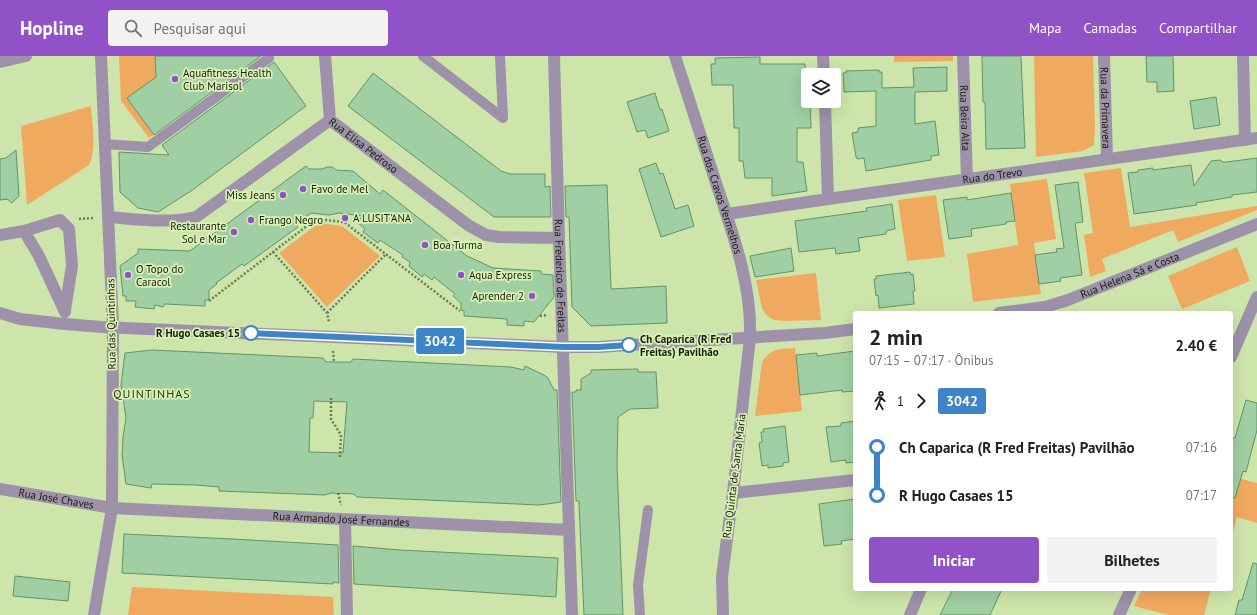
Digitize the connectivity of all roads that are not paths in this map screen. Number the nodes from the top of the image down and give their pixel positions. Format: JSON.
{"nodes":[{"id":1,"x":26,"y":56,"type":"edge"},
{"id":2,"x":101,"y":56,"type":"edge"},
{"id":3,"x":325,"y":56,"type":"edge"},
{"id":4,"x":423,"y":56,"type":"edge"},
{"id":5,"x":500,"y":56,"type":"edge"},
{"id":6,"x":554,"y":56,"type":"edge"},
{"id":7,"x":675,"y":56,"type":"edge"},
{"id":8,"x":824,"y":56,"type":"edge"},
{"id":9,"x":963,"y":56,"type":"edge"},
{"id":10,"x":1104,"y":56,"type":"edge"},
{"id":11,"x":1243,"y":56,"type":"edge"},
{"id":12,"x":269,"y":58,"type":"dead end"},
{"id":13,"x":0,"y":62,"type":"edge"},
{"id":14,"x":824,"y":68,"type":"edge"},
{"id":15,"x":825,"y":108,"type":"edge"},
{"id":16,"x":330,"y":120,"type":"junction"},
{"id":17,"x":1251,"y":139,"type":"edge"},
{"id":18,"x":104,"y":144,"type":"junction"},
{"id":19,"x":1107,"y":159,"type":"junction"},
{"id":20,"x":967,"y":180,"type":"junction"},
{"id":21,"x":828,"y":199,"type":"junction"},
{"id":22,"x":727,"y":214,"type":"junction"},
{"id":23,"x":108,"y":217,"type":"junction"},
{"id":24,"x":1257,"y":224,"type":"edge"},
{"id":25,"x":24,"y":231,"type":"junction"},
{"id":26,"x":0,"y":235,"type":"edge"},
{"id":27,"x":559,"y":238,"type":"junction"},
{"id":28,"x":1257,"y":297,"type":"edge"},
{"id":29,"x":64,"y":310,"type":"junction"},
{"id":30,"x":1014,"y":311,"type":"edge"},
{"id":31,"x":0,"y":312,"type":"edge"},
{"id":32,"x":65,"y":324,"type":"junction"},
{"id":33,"x":113,"y":327,"type":"junction"},
{"id":34,"x":853,"y":330,"type":"edge"},
{"id":35,"x":750,"y":337,"type":"junction"},
{"id":36,"x":563,"y":347,"type":"junction"},
{"id":37,"x":1233,"y":352,"type":"edge"},
{"id":38,"x":853,"y":480,"type":"edge"},
{"id":39,"x":0,"y":489,"type":"edge"},
{"id":40,"x":733,"y":493,"type":"junction"},
{"id":41,"x":112,"y":508,"type":"junction"},
{"id":42,"x":648,"y":510,"type":"dead end"},
{"id":43,"x":345,"y":520,"type":"junction"},
{"id":44,"x":569,"y":530,"type":"junction"},
{"id":45,"x":920,"y":591,"type":"edge"},
{"id":46,"x":1130,"y":591,"type":"edge"},
{"id":47,"x":94,"y":615,"type":"edge"},
{"id":48,"x":347,"y":615,"type":"edge"},
{"id":49,"x":572,"y":615,"type":"edge"},
{"id":50,"x":640,"y":615,"type":"edge"},
{"id":51,"x":723,"y":615,"type":"edge"},
{"id":52,"x":910,"y":615,"type":"edge"},
{"id":53,"x":1119,"y":615,"type":"edge"}],
"edges":[{"from":1,"to":13,"type":"street"},
{"from":2,"to":18,"type":"street","name":"Rua das Quintinhas"},
{"from":3,"to":16,"type":"street"},
{"from":4,"to":5,"type":"lane"},
{"from":6,"to":27,"type":"street","name":"Rua Frederico de Freitas"},
{"from":7,"to":22,"type":"street","name":"Rua dos Cravos Vermelhos"},
{"from":8,"to":14,"type":"street"},
{"from":9,"to":20,"type":"street","name":"Rua Beira Alta"},
{"from":10,"to":19,"type":"street","name":"Rua da Primavera"},
{"from":11,"to":17,"type":"street"},
{"from":12,"to":18,"type":"lane"},
{"from":15,"to":21,"type":"street"},
{"from":16,"to":23,"type":"street","name":"Rua Elisa Pedroso"},
{"from":16,"to":27,"type":"street","name":"Rua Elisa Pedroso"},
{"from":17,"to":19,"type":"street","name":"Rua do Trevo"},
{"from":18,"to":23,"type":"street","name":"Rua das Quintinhas"},
{"from":19,"to":20,"type":"street","name":"Rua do Trevo"},
{"from":20,"to":21,"type":"street","name":"Rua do Trevo"},
{"from":21,"to":22,"type":"street","name":"Rua do Trevo"},
{"from":22,"to":35,"type":"street","name":"Rua dos Cravos Vermelhos"},
{"from":23,"to":33,"type":"street","name":"Rua das Quintinhas"},
{"from":24,"to":30,"type":"street","name":"Rua Helena Sá e Costa"},
{"from":25,"to":26,"type":"street"},
{"from":25,"to":29,"type":"street"},
{"from":25,"to":29,"type":"street"},
{"from":27,"to":36,"type":"street","name":"Rua Frederico de Freitas"},
{"from":28,"to":37,"type":"street"},
{"from":29,"to":32,"type":"street"},
{"from":31,"to":32,"type":"street"},
{"from":32,"to":33,"type":"street"},
{"from":33,"to":36,"type":"street"},
{"from":33,"to":41,"type":"street","name":"Rua das Quintinhas"},
{"from":34,"to":35,"type":"street"},
{"from":35,"to":36,"type":"street"},
{"from":35,"to":40,"type":"street","name":"Rua Quinta de Santa Maria"},
{"from":36,"to":44,"type":"street","name":"Rua Frederico de Freitas"},
{"from":38,"to":40,"type":"street"},
{"from":39,"to":41,"type":"street","name":"Rua José Chaves"},
{"from":40,"to":51,"type":"street","name":"Rua Quinta de Santa Maria"},
{"from":41,"to":43,"type":"street","name":"Rua Armando José Fernandes"},
{"from":41,"to":47,"type":"street","name":"Rua das Quintinhas"},
{"from":42,"to":50,"type":"lane"},
{"from":43,"to":44,"type":"street","name":"Rua Armando José Fernandes"},
{"from":43,"to":48,"type":"street"},
{"from":44,"to":49,"type":"street","name":"Rua Frederico de Freitas"},
{"from":45,"to":52,"type":"street"},
{"from":46,"to":53,"type":"street"}]}
